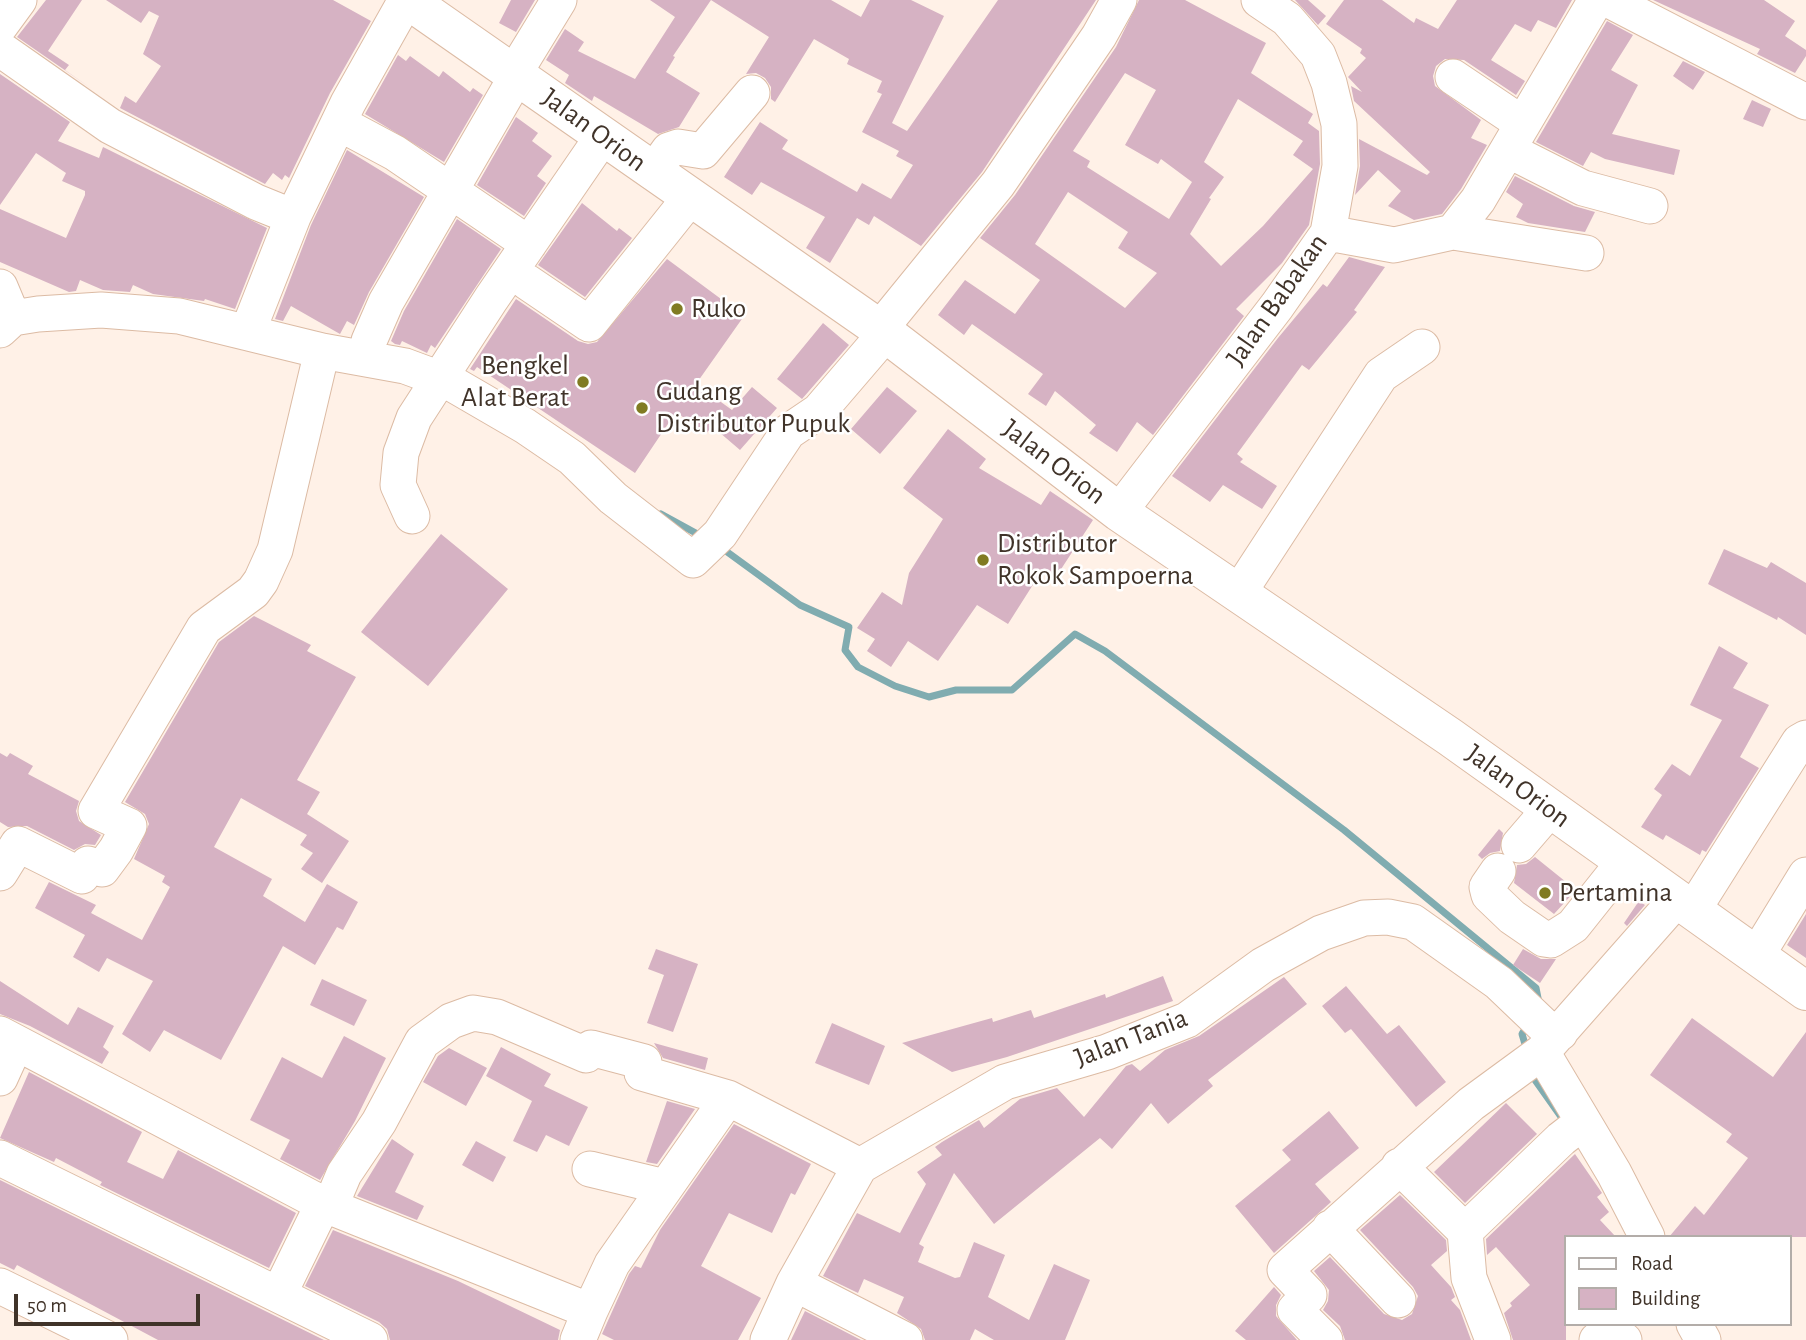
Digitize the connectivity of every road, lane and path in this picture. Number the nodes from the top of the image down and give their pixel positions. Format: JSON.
{"nodes":[{"id":1,"x":19,"y":0,"type":"edge"},
{"id":2,"x":407,"y":0,"type":"edge"},
{"id":3,"x":559,"y":0,"type":"edge"},
{"id":4,"x":1119,"y":0,"type":"edge"},
{"id":5,"x":1596,"y":1,"type":"edge"},
{"id":6,"x":1273,"y":4,"type":"edge"},
{"id":7,"x":0,"y":26,"type":"edge"},
{"id":8,"x":0,"y":49,"type":"edge"},
{"id":9,"x":517,"y":73,"type":"junction"},
{"id":10,"x":1453,"y":76,"type":"dead end"},
{"id":11,"x":752,"y":93,"type":"dead end"},
{"id":12,"x":1806,"y":102,"type":"edge"},
{"id":13,"x":339,"y":123,"type":"junction"},
{"id":14,"x":603,"y":136,"type":"junction"},
{"id":15,"x":1515,"y":137,"type":"junction"},
{"id":16,"x":653,"y":172,"type":"junction"},
{"id":17,"x":449,"y":191,"type":"junction"},
{"id":18,"x":689,"y":199,"type":"junction"},
{"id":19,"x":1650,"y":206,"type":"dead end"},
{"id":20,"x":293,"y":217,"type":"junction"},
{"id":21,"x":1453,"y":232,"type":"junction"},
{"id":22,"x":1328,"y":233,"type":"junction"},
{"id":23,"x":529,"y":244,"type":"junction"},
{"id":24,"x":1586,"y":253,"type":"dead end"},
{"id":25,"x":527,"y":282,"type":"dead end"},
{"id":26,"x":6,"y":311,"type":"edge"},
{"id":27,"x":250,"y":326,"type":"junction"},
{"id":28,"x":883,"y":331,"type":"junction"},
{"id":29,"x":1422,"y":348,"type":"dead end"},
{"id":30,"x":322,"y":351,"type":"junction"},
{"id":31,"x":367,"y":351,"type":"junction"},
{"id":32,"x":442,"y":373,"type":"junction"},
{"id":33,"x":1119,"y":512,"type":"junction"},
{"id":34,"x":412,"y":516,"type":"dead end"},
{"id":35,"x":1238,"y":594,"type":"junction"},
{"id":36,"x":1806,"y":738,"type":"edge"},
{"id":37,"x":1550,"y":809,"type":"junction"},
{"id":38,"x":1624,"y":862,"type":"junction"},
{"id":39,"x":0,"y":873,"type":"edge"},
{"id":40,"x":1806,"y":875,"type":"edge"},
{"id":41,"x":1685,"y":905,"type":"junction"},
{"id":42,"x":1757,"y":955,"type":"junction"},
{"id":43,"x":1806,"y":991,"type":"edge"},
{"id":44,"x":8,"y":1039,"type":"edge"},
{"id":45,"x":1537,"y":1039,"type":"junction"},
{"id":46,"x":0,"y":1078,"type":"edge"},
{"id":47,"x":728,"y":1098,"type":"junction"},
{"id":48,"x":1574,"y":1128,"type":"junction"},
{"id":49,"x":0,"y":1158,"type":"edge"},
{"id":50,"x":860,"y":1166,"type":"junction"},
{"id":51,"x":1399,"y":1166,"type":"junction"},
{"id":52,"x":590,"y":1169,"type":"dead end"},
{"id":53,"x":665,"y":1186,"type":"junction"},
{"id":54,"x":323,"y":1204,"type":"junction"},
{"id":55,"x":1330,"y":1228,"type":"junction"},
{"id":56,"x":1465,"y":1231,"type":"junction"},
{"id":57,"x":1646,"y":1235,"type":"edge"},
{"id":58,"x":794,"y":1283,"type":"junction"},
{"id":59,"x":0,"y":1286,"type":"edge"},
{"id":60,"x":279,"y":1294,"type":"junction"},
{"id":61,"x":1398,"y":1300,"type":"dead end"},
{"id":62,"x":584,"y":1325,"type":"edge"},
{"id":63,"x":110,"y":1340,"type":"edge"},
{"id":64,"x":370,"y":1340,"type":"edge"},
{"id":65,"x":768,"y":1340,"type":"edge"},
{"id":66,"x":905,"y":1340,"type":"edge"},
{"id":67,"x":1325,"y":1340,"type":"edge"},
{"id":68,"x":1493,"y":1340,"type":"edge"},
{"id":69,"x":1597,"y":1340,"type":"edge"},
{"id":70,"x":1624,"y":1340,"type":"edge"}],
"edges":[{"from":1,"to":7,"type":"street"},
{"from":2,"to":9,"type":"highway","name":"Jalan Orion"},
{"from":2,"to":13,"type":"street"},
{"from":3,"to":9,"type":"street"},
{"from":4,"to":28,"type":"street"},
{"from":5,"to":12,"type":"street"},
{"from":5,"to":15,"type":"street"},
{"from":6,"to":22,"type":"street","name":"Jalan Babakan"},
{"from":8,"to":20,"type":"street"},
{"from":9,"to":14,"type":"highway","name":"Jalan Orion"},
{"from":9,"to":17,"type":"street"},
{"from":10,"to":15,"type":"street"},
{"from":11,"to":16,"type":"street"},
{"from":13,"to":17,"type":"street"},
{"from":13,"to":20,"type":"street"},
{"from":14,"to":16,"type":"highway","name":"Jalan Orion"},
{"from":14,"to":23,"type":"street"},
{"from":15,"to":19,"type":"street"},
{"from":15,"to":21,"type":"street"},
{"from":16,"to":18,"type":"highway","name":"Jalan Orion"},
{"from":17,"to":23,"type":"street"},
{"from":17,"to":31,"type":"street"},
{"from":18,"to":25,"type":"street"},
{"from":18,"to":28,"type":"highway","name":"Jalan Orion"},
{"from":20,"to":27,"type":"street"},
{"from":21,"to":22,"type":"street"},
{"from":21,"to":24,"type":"street"},
{"from":22,"to":33,"type":"street","name":"Jalan Babakan"},
{"from":23,"to":32,"type":"street"},
{"from":26,"to":27,"type":"street"},
{"from":27,"to":30,"type":"street"},
{"from":28,"to":32,"type":"street"},
{"from":28,"to":33,"type":"highway","name":"Jalan Orion"},
{"from":29,"to":35,"type":"street"},
{"from":30,"to":31,"type":"street"},
{"from":30,"to":39,"type":"street"},
{"from":31,"to":32,"type":"street"},
{"from":32,"to":34,"type":"street"},
{"from":33,"to":35,"type":"highway","name":"Jalan Orion"},
{"from":35,"to":37,"type":"highway","name":"Jalan Orion"},
{"from":36,"to":41,"type":"street"},
{"from":37,"to":38,"type":"highway","name":"Jalan Orion"},
{"from":37,"to":38,"type":"street"},
{"from":38,"to":41,"type":"highway","name":"Jalan Orion"},
{"from":40,"to":42,"type":"street"},
{"from":41,"to":42,"type":"highway","name":"Jalan Orion"},
{"from":41,"to":45,"type":"street"},
{"from":42,"to":43,"type":"highway","name":"Jalan Orion"},
{"from":44,"to":46,"type":"street"},
{"from":44,"to":54,"type":"street"},
{"from":45,"to":48,"type":"street","name":"Jalan Tania"},
{"from":45,"to":50,"type":"street","name":"Jalan Tania"},
{"from":45,"to":51,"type":"street"},
{"from":47,"to":50,"type":"street"},
{"from":47,"to":53,"type":"street"},
{"from":47,"to":54,"type":"street"},
{"from":48,"to":56,"type":"street"},
{"from":48,"to":57,"type":"street","name":"Jalan Tania"},
{"from":49,"to":60,"type":"street"},
{"from":50,"to":58,"type":"street"},
{"from":51,"to":55,"type":"street"},
{"from":51,"to":56,"type":"street"},
{"from":52,"to":53,"type":"street"},
{"from":53,"to":62,"type":"street"},
{"from":54,"to":60,"type":"street"},
{"from":54,"to":62,"type":"street"},
{"from":55,"to":61,"type":"street"},
{"from":55,"to":67,"type":"street"},
{"from":56,"to":68,"type":"street"},
{"from":58,"to":65,"type":"street"},
{"from":58,"to":66,"type":"street"},
{"from":59,"to":63,"type":"street"},
{"from":60,"to":64,"type":"street"},
{"from":69,"to":70,"type":"street"}]}
